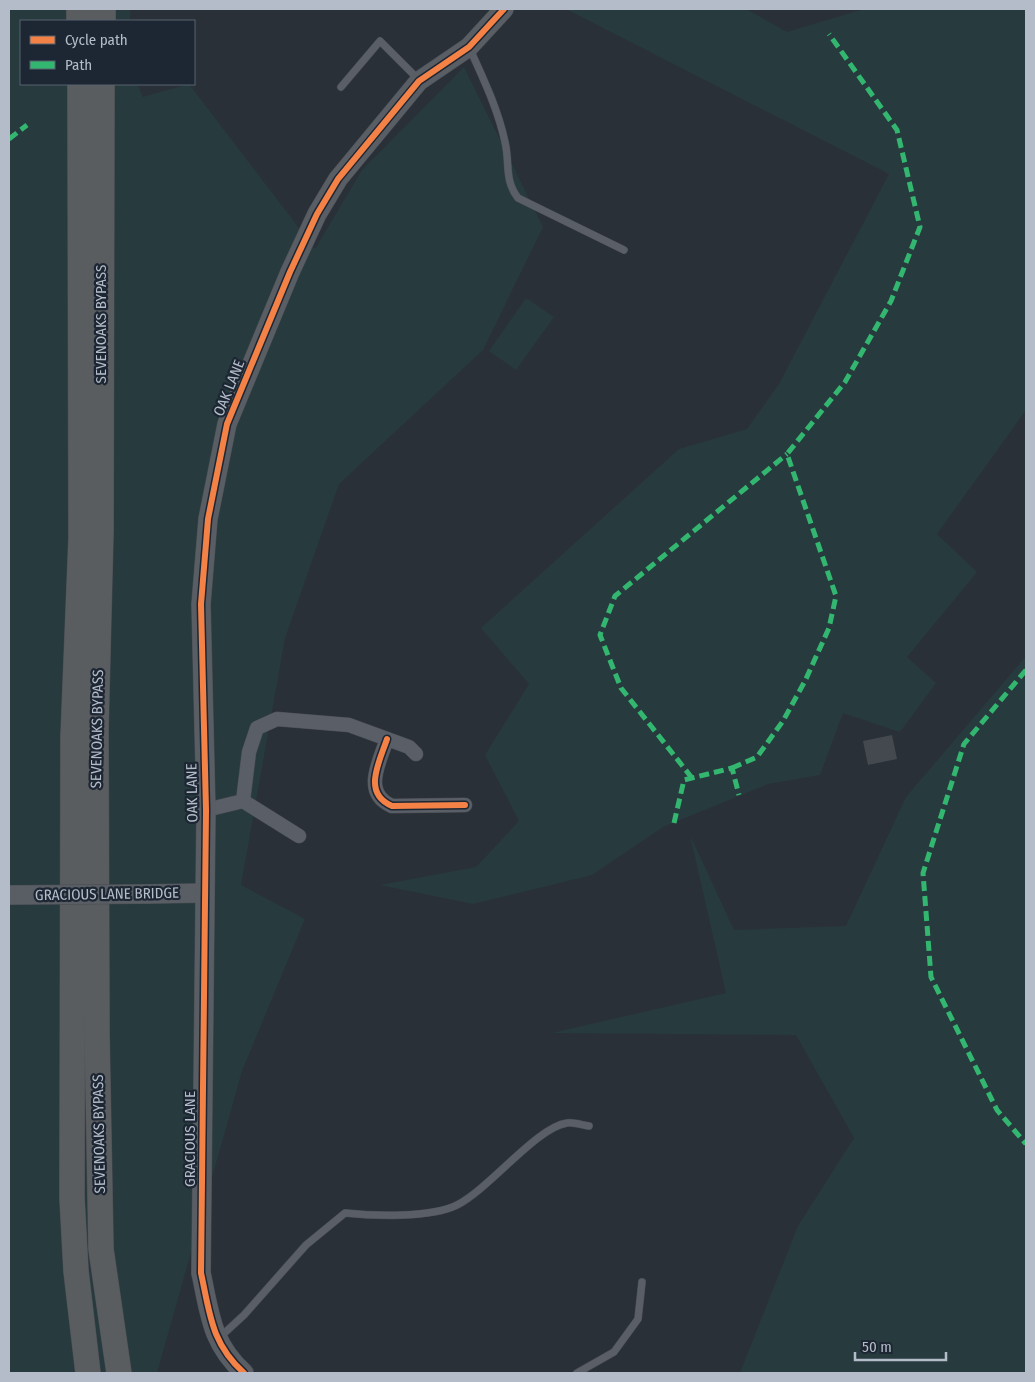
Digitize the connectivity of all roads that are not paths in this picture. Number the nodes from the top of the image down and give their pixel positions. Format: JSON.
{"nodes":[{"id":1,"x":504,"y":9,"type":"edge"},
{"id":2,"x":469,"y":47,"type":"junction"},
{"id":3,"x":419,"y":81,"type":"junction"},
{"id":4,"x":80,"y":85,"type":"edge"},
{"id":5,"x":102,"y":85,"type":"edge"},
{"id":6,"x":340,"y":87,"type":"dead end"},
{"id":7,"x":624,"y":250,"type":"dead end"},
{"id":8,"x":387,"y":739,"type":"junction"},
{"id":9,"x":416,"y":754,"type":"dead end"},
{"id":10,"x":243,"y":801,"type":"junction"},
{"id":11,"x":465,"y":806,"type":"dead end"},
{"id":12,"x":206,"y":810,"type":"junction"},
{"id":13,"x":299,"y":836,"type":"dead end"},
{"id":14,"x":205,"y":893,"type":"junction"},
{"id":15,"x":9,"y":895,"type":"edge"},
{"id":16,"x":589,"y":1126,"type":"dead end"},
{"id":17,"x":642,"y":1282,"type":"dead end"},
{"id":18,"x":216,"y":1339,"type":"junction"},
{"id":19,"x":88,"y":1373,"type":"edge"},
{"id":20,"x":119,"y":1373,"type":"edge"},
{"id":21,"x":244,"y":1373,"type":"edge"},
{"id":22,"x":577,"y":1373,"type":"edge"}],
"edges":[{"from":1,"to":2,"type":"street","name":"OAK LANE"},
{"from":2,"to":3,"type":"street","name":"OAK LANE"},
{"from":2,"to":7,"type":"lane"},
{"from":3,"to":6,"type":"lane"},
{"from":3,"to":12,"type":"street","name":"OAK LANE"},
{"from":4,"to":19,"type":"highway","name":"SEVENOAKS BYPASS"},
{"from":5,"to":20,"type":"highway","name":"SEVENOAKS BYPASS"},
{"from":8,"to":9,"type":"street"},
{"from":8,"to":10,"type":"street"},
{"from":8,"to":11,"type":"street"},
{"from":10,"to":12,"type":"street"},
{"from":10,"to":13,"type":"street"},
{"from":12,"to":14,"type":"street","name":"OAK LANE"},
{"from":14,"to":15,"type":"street","name":"GRACIOUS LANE BRIDGE","bridge":true},
{"from":14,"to":18,"type":"street","name":"GRACIOUS LANE"},
{"from":16,"to":18,"type":"lane"},
{"from":17,"to":22,"type":"lane"},
{"from":18,"to":21,"type":"street","name":"GRACIOUS LANE"}]}
